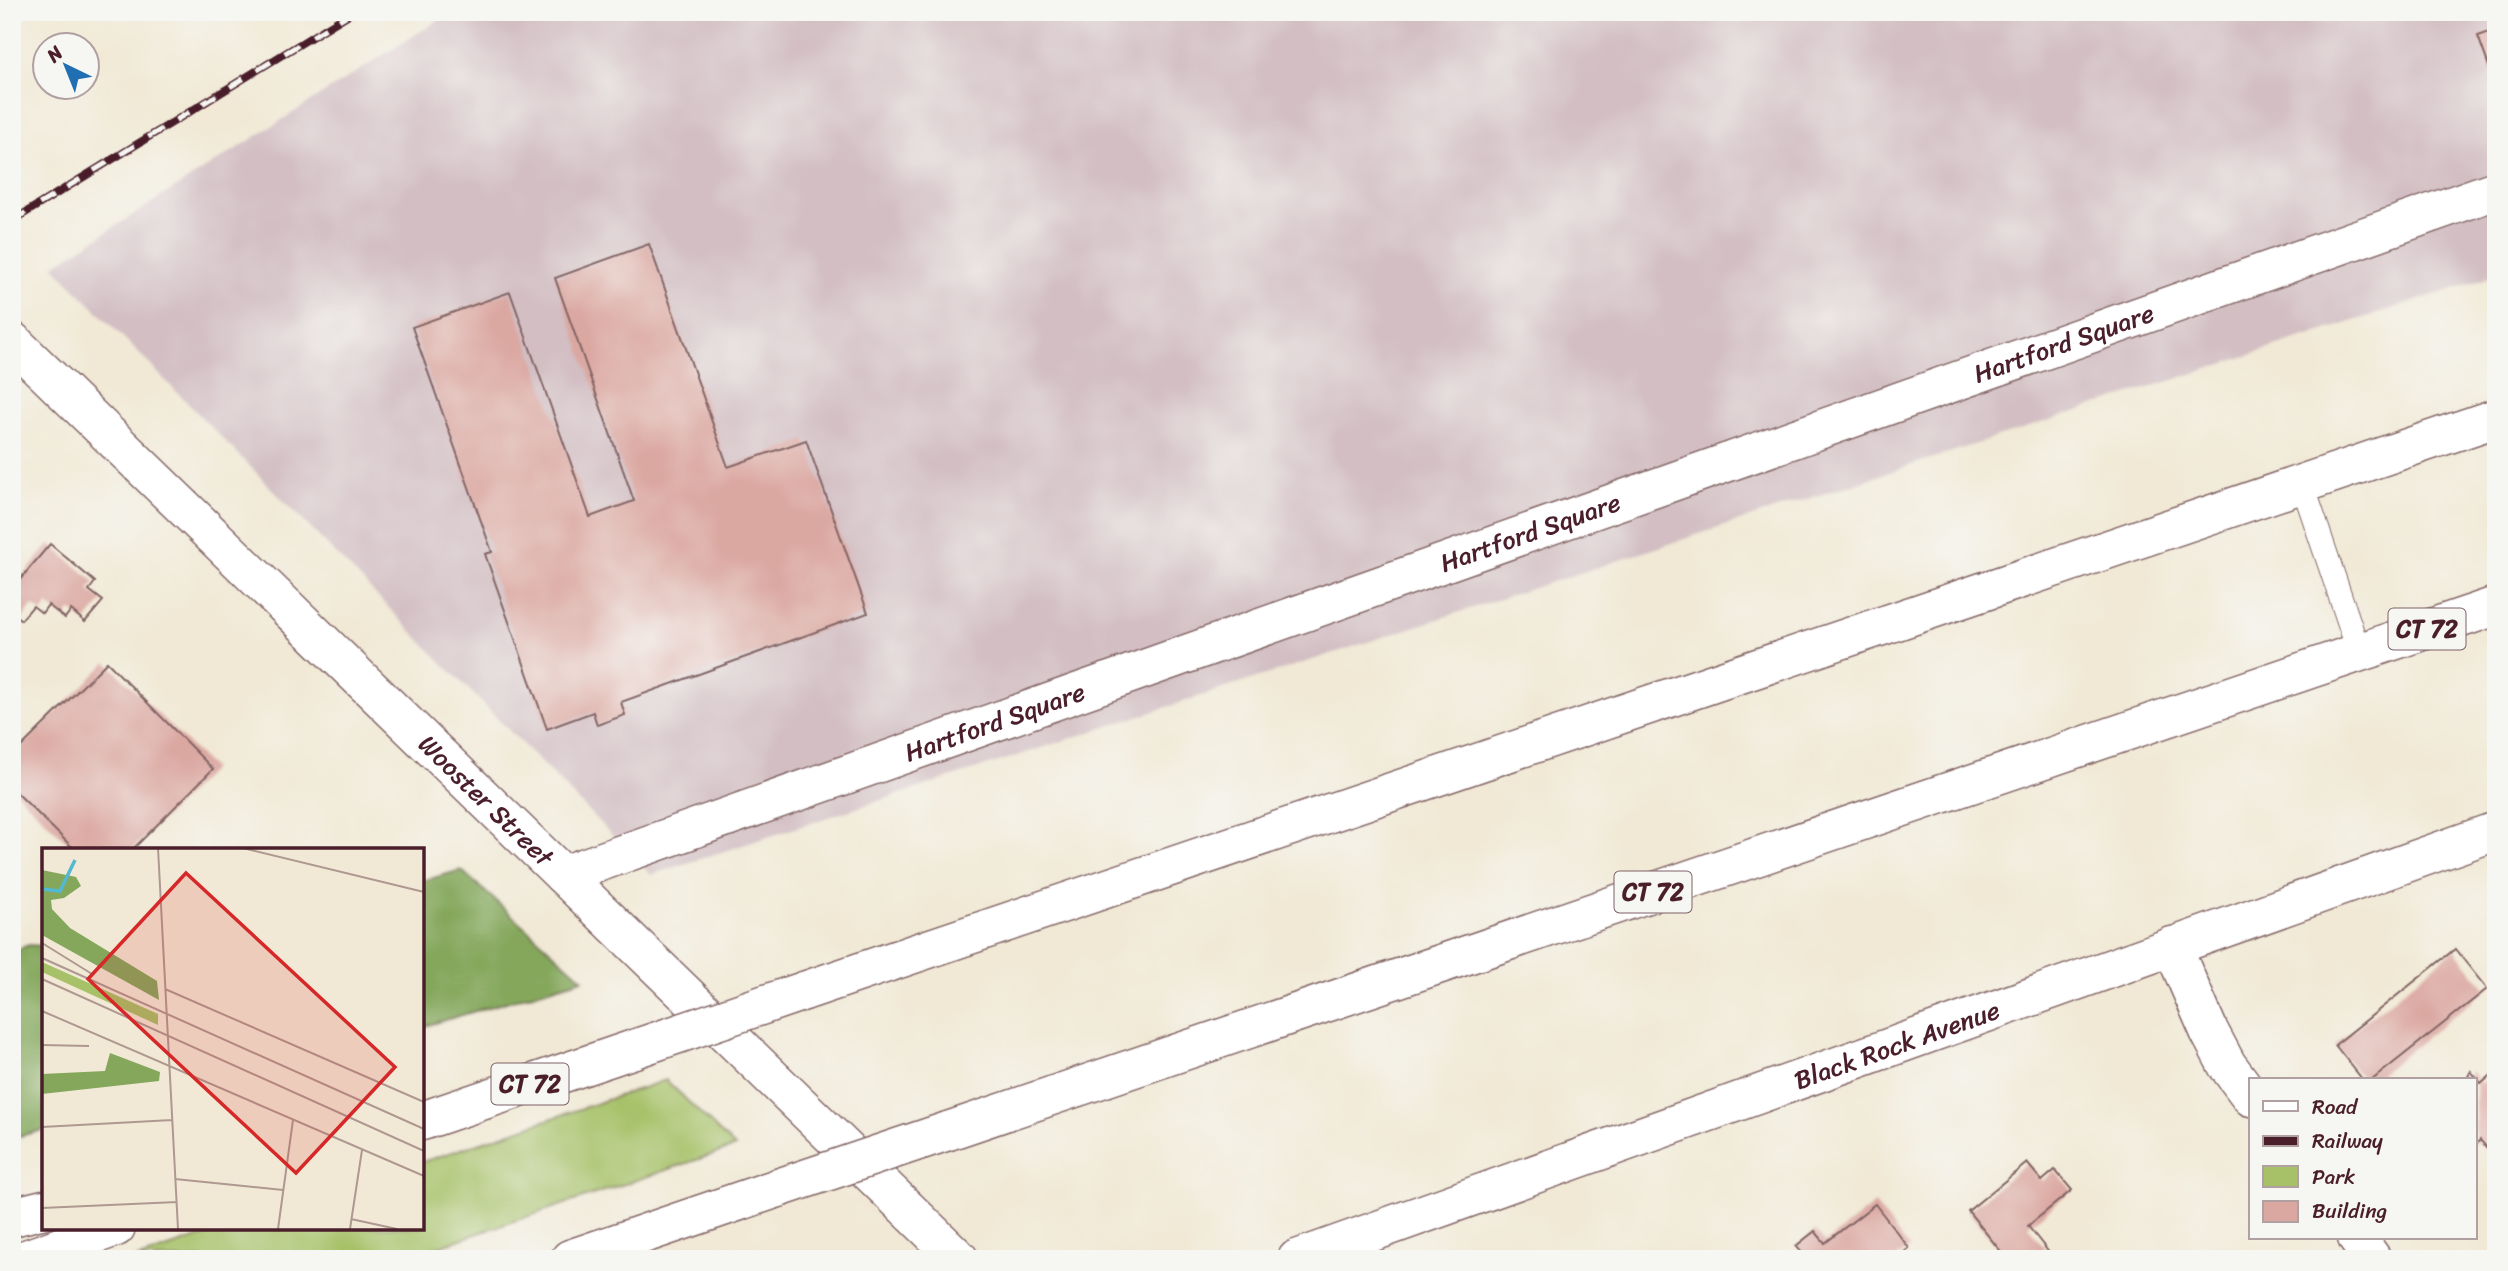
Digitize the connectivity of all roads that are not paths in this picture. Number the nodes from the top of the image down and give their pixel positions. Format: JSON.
{"nodes":[{"id":1,"x":2496,"y":190,"type":"edge"},
{"id":2,"x":12,"y":341,"type":"edge"},
{"id":3,"x":2496,"y":418,"type":"edge"},
{"id":4,"x":2302,"y":483,"type":"junction"},
{"id":5,"x":2496,"y":606,"type":"edge"},
{"id":6,"x":2359,"y":652,"type":"junction"},
{"id":7,"x":2496,"y":831,"type":"edge"},
{"id":8,"x":563,"y":875,"type":"junction"},
{"id":9,"x":2172,"y":946,"type":"junction"},
{"id":10,"x":2249,"y":1094,"type":"edge"},
{"id":11,"x":424,"y":1120,"type":"edge"},
{"id":12,"x":42,"y":1210,"type":"edge"},
{"id":13,"x":12,"y":1217,"type":"edge"},
{"id":14,"x":110,"y":1229,"type":"edge"},
{"id":15,"x":2358,"y":1240,"type":"edge"},
{"id":16,"x":26,"y":1259,"type":"edge"},
{"id":17,"x":570,"y":1259,"type":"edge"},
{"id":18,"x":959,"y":1259,"type":"edge"},
{"id":19,"x":1297,"y":1259,"type":"edge"},
{"id":20,"x":2372,"y":1259,"type":"edge"}],
"edges":[{"from":1,"to":8,"type":"main road","name":"Hartford Square"},
{"from":2,"to":8,"type":"main road","name":"Wooster Street"},
{"from":3,"to":4,"type":"main road","number":"CT 72"},
{"from":4,"to":6,"type":"lane"},
{"from":4,"to":11,"type":"main road","number":"CT 72","bridge":true},
{"from":5,"to":6,"type":"main road","number":"CT 72"},
{"from":6,"to":17,"type":"main road","number":"CT 72","bridge":true},
{"from":7,"to":9,"type":"main road","name":"Black Rock Avenue"},
{"from":8,"to":18,"type":"main road","name":"Wooster Street"},
{"from":9,"to":10,"type":"main road"},
{"from":9,"to":19,"type":"main road","name":"Black Rock Avenue"},
{"from":12,"to":13,"type":"main road"},
{"from":14,"to":16,"type":"main road"},
{"from":15,"to":20,"type":"main road"}]}
